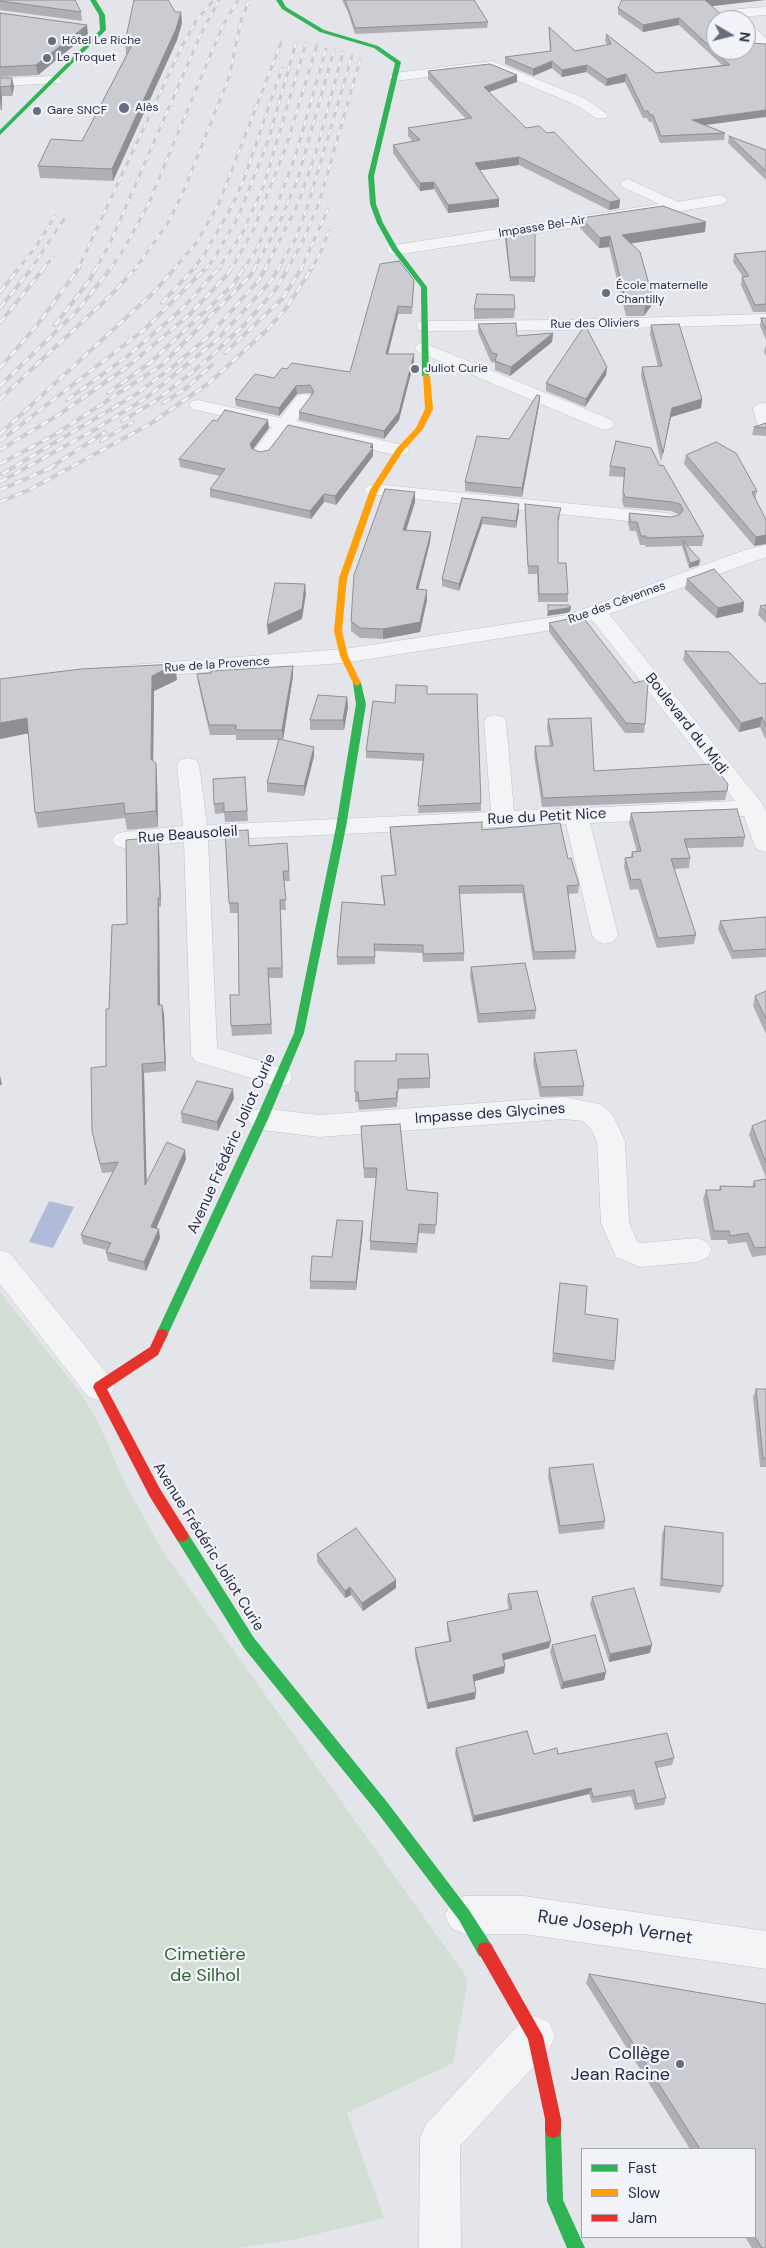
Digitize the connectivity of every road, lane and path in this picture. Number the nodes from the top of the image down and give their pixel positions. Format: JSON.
{"nodes":[{"id":1,"x":93,"y":0,"type":"edge"},
{"id":2,"x":279,"y":0,"type":"edge"},
{"id":3,"x":89,"y":28,"type":"dead end"},
{"id":4,"x":103,"y":30,"type":"junction"},
{"id":5,"x":756,"y":36,"type":"edge"},
{"id":6,"x":766,"y":46,"type":"edge"},
{"id":7,"x":395,"y":77,"type":"junction"},
{"id":8,"x":55,"y":80,"type":"junction"},
{"id":9,"x":0,"y":82,"type":"edge"},
{"id":10,"x":601,"y":115,"type":"dead end"},
{"id":11,"x":0,"y":133,"type":"edge"},
{"id":12,"x":628,"y":184,"type":"dead end"},
{"id":13,"x":719,"y":200,"type":"dead end"},
{"id":14,"x":675,"y":206,"type":"junction"},
{"id":15,"x":395,"y":250,"type":"junction"},
{"id":16,"x":766,"y":319,"type":"edge"},
{"id":17,"x":425,"y":326,"type":"junction"},
{"id":18,"x":424,"y":348,"type":"junction"},
{"id":19,"x":304,"y":399,"type":"edge"},
{"id":20,"x":198,"y":405,"type":"dead end"},
{"id":21,"x":766,"y":409,"type":"edge"},
{"id":22,"x":766,"y":423,"type":"edge"},
{"id":23,"x":283,"y":424,"type":"junction"},
{"id":24,"x":605,"y":424,"type":"dead end"},
{"id":25,"x":400,"y":450,"type":"junction"},
{"id":26,"x":261,"y":453,"type":"edge"},
{"id":27,"x":374,"y":490,"type":"junction"},
{"id":28,"x":670,"y":520,"type":"edge"},
{"id":29,"x":766,"y":551,"type":"edge"},
{"id":30,"x":596,"y":611,"type":"junction"},
{"id":31,"x":344,"y":656,"type":"junction"},
{"id":32,"x":116,"y":672,"type":"edge"},
{"id":33,"x":495,"y":722,"type":"dead end"},
{"id":34,"x":188,"y":765,"type":"dead end"},
{"id":35,"x":753,"y":808,"type":"junction"},
{"id":36,"x":576,"y":815,"type":"junction"},
{"id":37,"x":503,"y":818,"type":"junction"},
{"id":38,"x":341,"y":827,"type":"junction"},
{"id":39,"x":196,"y":833,"type":"junction"},
{"id":40,"x":124,"y":840,"type":"edge"},
{"id":41,"x":766,"y":844,"type":"edge"},
{"id":42,"x":605,"y":935,"type":"dead end"},
{"id":43,"x":279,"y":1077,"type":"junction"},
{"id":44,"x":262,"y":1119,"type":"junction"},
{"id":45,"x":697,"y":1250,"type":"dead end"},
{"id":46,"x":0,"y":1262,"type":"edge"},
{"id":47,"x":100,"y":1387,"type":"junction"},
{"id":48,"x":464,"y":1915,"type":"junction"},
{"id":49,"x":766,"y":1950,"type":"edge"},
{"id":50,"x":535,"y":2036,"type":"junction"},
{"id":51,"x":440,"y":2248,"type":"edge"},
{"id":52,"x":576,"y":2248,"type":"edge"}],
"edges":[{"from":1,"to":4,"type":"street"},
{"from":2,"to":7,"type":"street","name":"Avenue Frédéric Joliot Curie"},
{"from":3,"to":4,"type":"street"},
{"from":4,"to":8,"type":"street"},
{"from":5,"to":6,"type":"street"},
{"from":7,"to":10,"type":"street"},
{"from":7,"to":15,"type":"street","name":"Avenue Frédéric Joliot Curie"},
{"from":8,"to":9,"type":"street"},
{"from":8,"to":11,"type":"street"},
{"from":12,"to":14,"type":"street"},
{"from":13,"to":14,"type":"street","name":"Impasse Bel-Air"},
{"from":14,"to":15,"type":"street","name":"Impasse Bel-Air"},
{"from":15,"to":17,"type":"street","name":"Avenue Frédéric Joliot Curie"},
{"from":16,"to":17,"type":"street","name":"Rue des Oliviers"},
{"from":17,"to":18,"type":"street","name":"Avenue Frédéric Joliot Curie"},
{"from":18,"to":24,"type":"street"},
{"from":18,"to":25,"type":"street","name":"Avenue Frédéric Joliot Curie"},
{"from":19,"to":23,"type":"street"},
{"from":20,"to":23,"type":"street"},
{"from":21,"to":22,"type":"street"},
{"from":23,"to":25,"type":"street"},
{"from":23,"to":26,"type":"street"},
{"from":25,"to":27,"type":"street","name":"Avenue Frédéric Joliot Curie"},
{"from":27,"to":28,"type":"street"},
{"from":27,"to":31,"type":"street","name":"Avenue Frédéric Joliot Curie"},
{"from":29,"to":30,"type":"street","name":"Rue des Cévennes"},
{"from":30,"to":31,"type":"street","name":"Rue des Cévennes"},
{"from":30,"to":35,"type":"street","name":"Boulevard du Midi"},
{"from":31,"to":32,"type":"street","name":"Rue de la Provence"},
{"from":31,"to":38,"type":"street","name":"Avenue Frédéric Joliot Curie"},
{"from":33,"to":37,"type":"street"},
{"from":34,"to":39,"type":"street"},
{"from":35,"to":36,"type":"street","name":"Rue du Petit Nice"},
{"from":35,"to":41,"type":"street","name":"Boulevard du Midi"},
{"from":36,"to":37,"type":"street","name":"Rue du Petit Nice"},
{"from":36,"to":42,"type":"street"},
{"from":37,"to":38,"type":"street","name":"Rue du Petit Nice"},
{"from":38,"to":39,"type":"street","name":"Rue Beausoleil"},
{"from":38,"to":43,"type":"street","name":"Avenue Frédéric Joliot Curie"},
{"from":39,"to":40,"type":"street","name":"Rue Beausoleil"},
{"from":39,"to":43,"type":"street"},
{"from":43,"to":44,"type":"street","name":"Avenue Frédéric Joliot Curie"},
{"from":44,"to":45,"type":"street","name":"Impasse des Glycines"},
{"from":44,"to":47,"type":"street","name":"Avenue Frédéric Joliot Curie"},
{"from":46,"to":47,"type":"street"},
{"from":47,"to":48,"type":"street","name":"Avenue Frédéric Joliot Curie"},
{"from":48,"to":49,"type":"street","name":"Rue Joseph Vernet"},
{"from":48,"to":50,"type":"street","name":"Avenue Frédéric Joliot Curie"},
{"from":50,"to":51,"type":"street"},
{"from":50,"to":52,"type":"street","name":"Avenue Frédéric Joliot Curie"}]}
